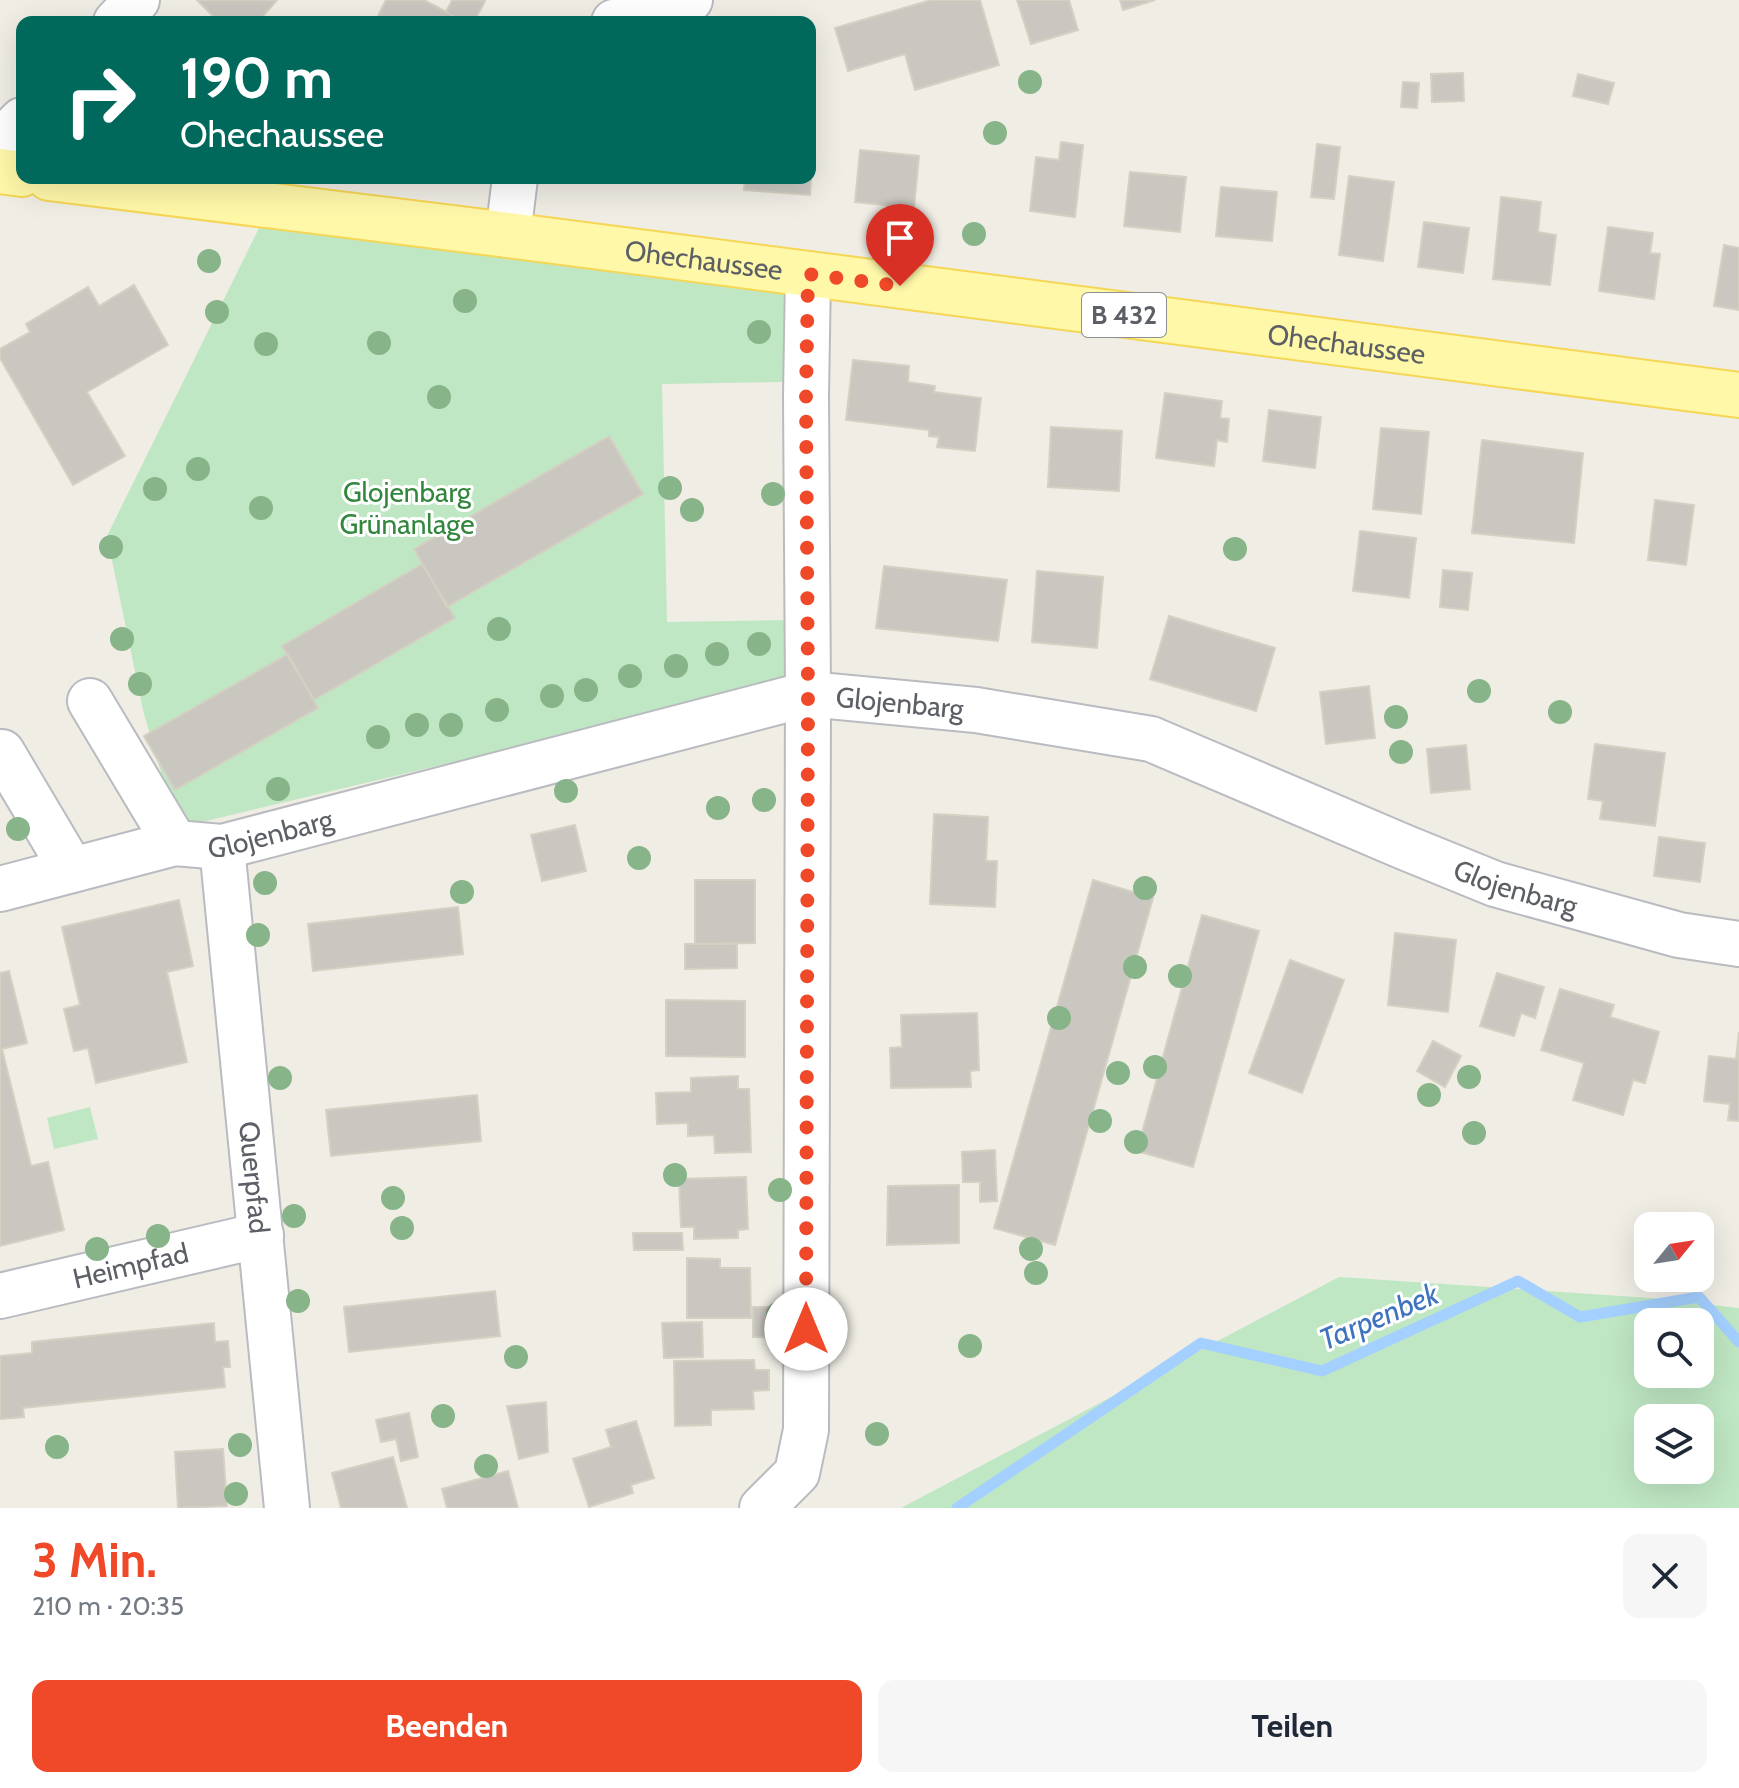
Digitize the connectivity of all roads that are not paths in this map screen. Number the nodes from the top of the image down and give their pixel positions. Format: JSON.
{"nodes":[{"id":1,"x":137,"y":0,"type":"edge"},
{"id":2,"x":690,"y":0,"type":"edge"},
{"id":3,"x":122,"y":16,"type":"edge"},
{"id":4,"x":635,"y":16,"type":"edge"},
{"id":5,"x":16,"y":126,"type":"edge"},
{"id":6,"x":0,"y":142,"type":"edge"},
{"id":7,"x":94,"y":184,"type":"edge"},
{"id":8,"x":514,"y":184,"type":"edge"},
{"id":9,"x":508,"y":235,"type":"junction"},
{"id":10,"x":808,"y":274,"type":"junction"},
{"id":11,"x":1739,"y":395,"type":"edge"},
{"id":12,"x":808,"y":694,"type":"junction"},
{"id":13,"x":90,"y":701,"type":"dead end"},
{"id":14,"x":2,"y":752,"type":"edge"},
{"id":15,"x":175,"y":843,"type":"junction"},
{"id":16,"x":222,"y":847,"type":"junction"},
{"id":17,"x":72,"y":870,"type":"junction"},
{"id":18,"x":0,"y":889,"type":"edge"},
{"id":19,"x":1739,"y":944,"type":"edge"},
{"id":20,"x":261,"y":1235,"type":"junction"},
{"id":21,"x":0,"y":1296,"type":"edge"},
{"id":22,"x":287,"y":1508,"type":"edge"},
{"id":23,"x":762,"y":1508,"type":"edge"}],
"edges":[{"from":1,"to":3,"type":"street"},
{"from":2,"to":4,"type":"street"},
{"from":5,"to":6,"type":"street"},
{"from":7,"to":9,"type":"main road","name":"Ohechaussee","number":"B 432"},
{"from":8,"to":9,"type":"street"},
{"from":9,"to":10,"type":"main road","name":"Ohechaussee","number":"B 432"},
{"from":10,"to":11,"type":"main road","name":"Ohechaussee","number":"B 432"},
{"from":10,"to":12,"type":"street"},
{"from":12,"to":16,"type":"street","name":"Glojenbarg"},
{"from":12,"to":19,"type":"street","name":"Glojenbarg"},
{"from":12,"to":23,"type":"street"},
{"from":13,"to":15,"type":"street"},
{"from":14,"to":17,"type":"street"},
{"from":15,"to":16,"type":"street","name":"Glojenbarg"},
{"from":15,"to":17,"type":"street","name":"Glojenbarg"},
{"from":16,"to":20,"type":"street","name":"Querpfad"},
{"from":17,"to":18,"type":"street","name":"Glojenbarg"},
{"from":20,"to":21,"type":"street","name":"Heimpfad"},
{"from":20,"to":22,"type":"street","name":"Querpfad"}]}
